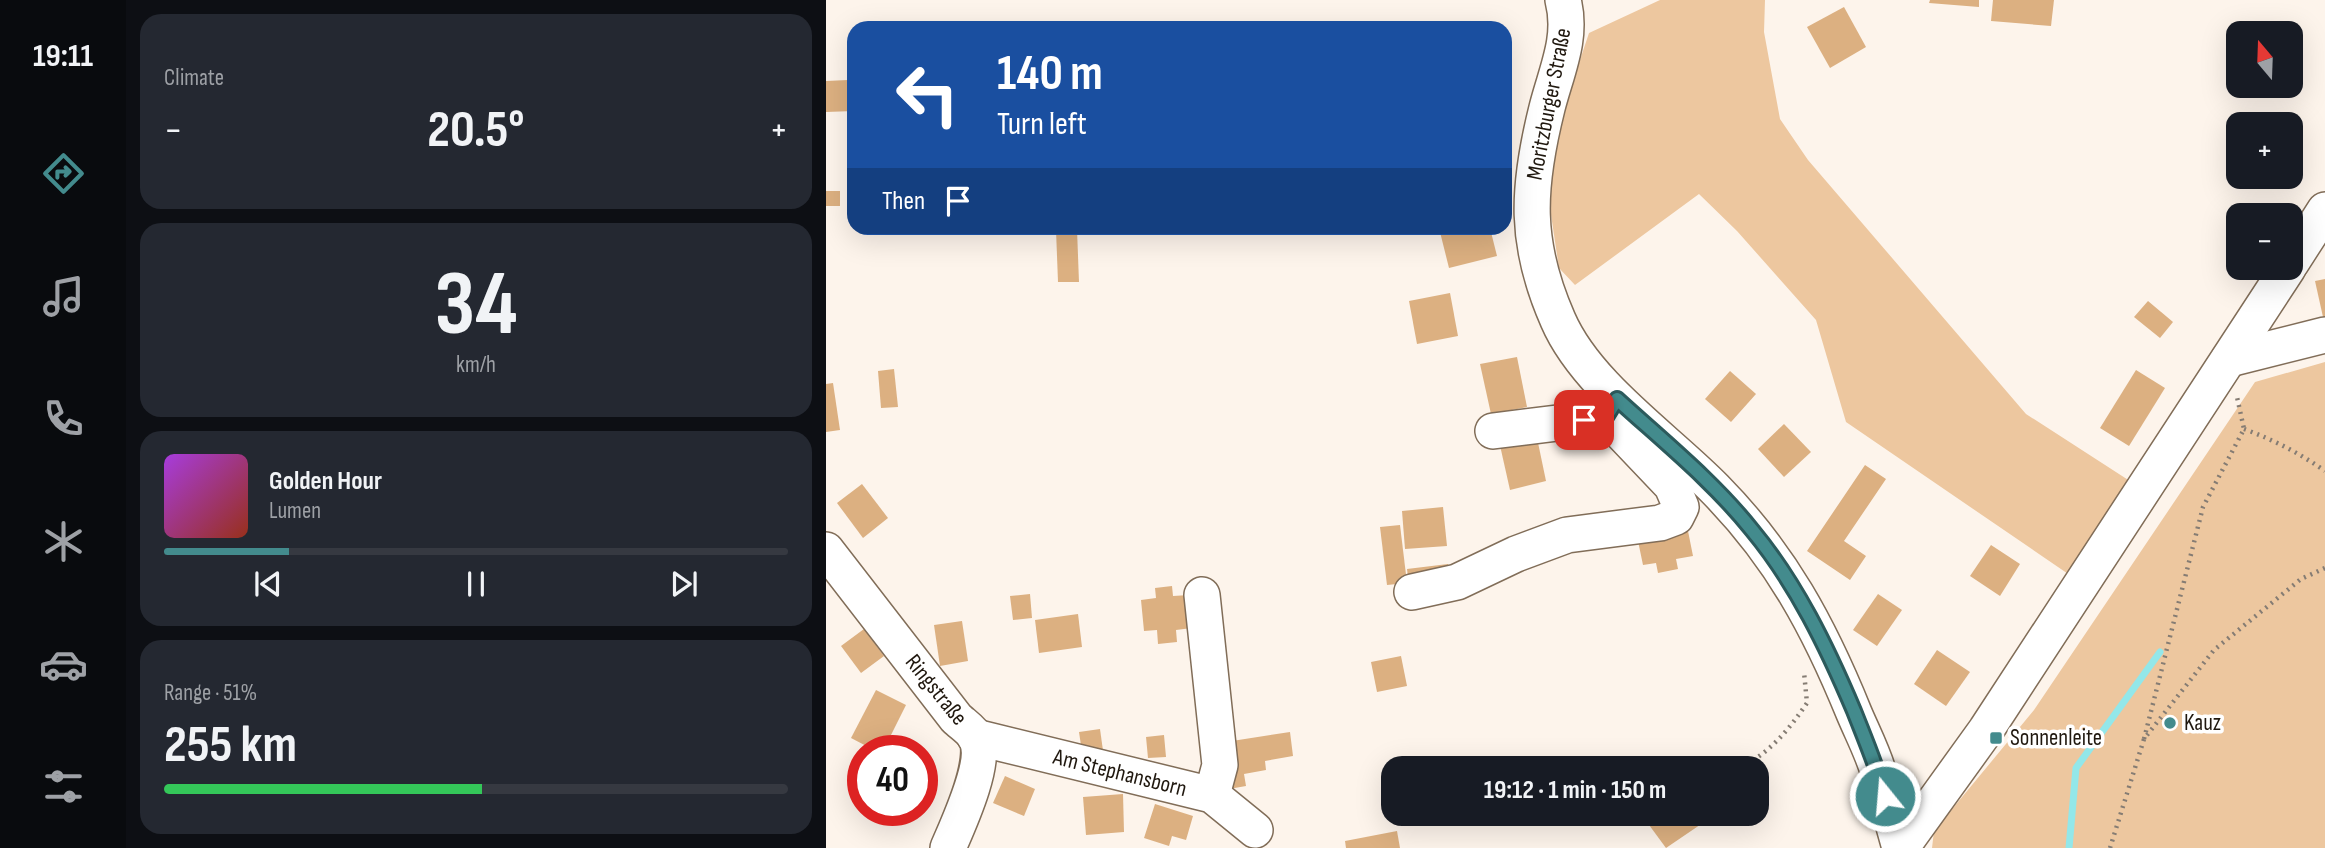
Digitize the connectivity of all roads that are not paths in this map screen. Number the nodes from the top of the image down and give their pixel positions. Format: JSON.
{"nodes":[{"id":1,"x":1563,"y":0,"type":"edge"},
{"id":2,"x":2325,"y":210,"type":"edge"},
{"id":3,"x":2303,"y":244,"type":"edge"},
{"id":4,"x":2280,"y":280,"type":"edge"},
{"id":5,"x":2325,"y":335,"type":"edge"},
{"id":6,"x":2229,"y":359,"type":"junction"},
{"id":7,"x":1612,"y":408,"type":"junction"},
{"id":8,"x":1493,"y":431,"type":"dead end"},
{"id":9,"x":826,"y":550,"type":"edge"},
{"id":10,"x":1412,"y":592,"type":"dead end"},
{"id":11,"x":1202,"y":595,"type":"dead end"},
{"id":12,"x":975,"y":737,"type":"junction"},
{"id":13,"x":1213,"y":795,"type":"junction"},
{"id":14,"x":1255,"y":830,"type":"dead end"},
{"id":15,"x":948,"y":848,"type":"edge"},
{"id":16,"x":1900,"y":848,"type":"edge"}],
"edges":[{"from":1,"to":7,"type":"street","name":"Moritzburger Straße"},
{"from":2,"to":3,"type":"street"},
{"from":4,"to":6,"type":"street"},
{"from":5,"to":6,"type":"street"},
{"from":6,"to":16,"type":"street"},
{"from":7,"to":8,"type":"street"},
{"from":7,"to":10,"type":"street"},
{"from":7,"to":16,"type":"street","name":"Moritzburger Straße"},
{"from":9,"to":12,"type":"street","name":"Ringstraße"},
{"from":11,"to":13,"type":"street"},
{"from":12,"to":13,"type":"street","name":"Am Stephansborn"},
{"from":12,"to":15,"type":"street","name":"Ringstraße"},
{"from":13,"to":14,"type":"street","name":"Am Stephansborn"}]}
